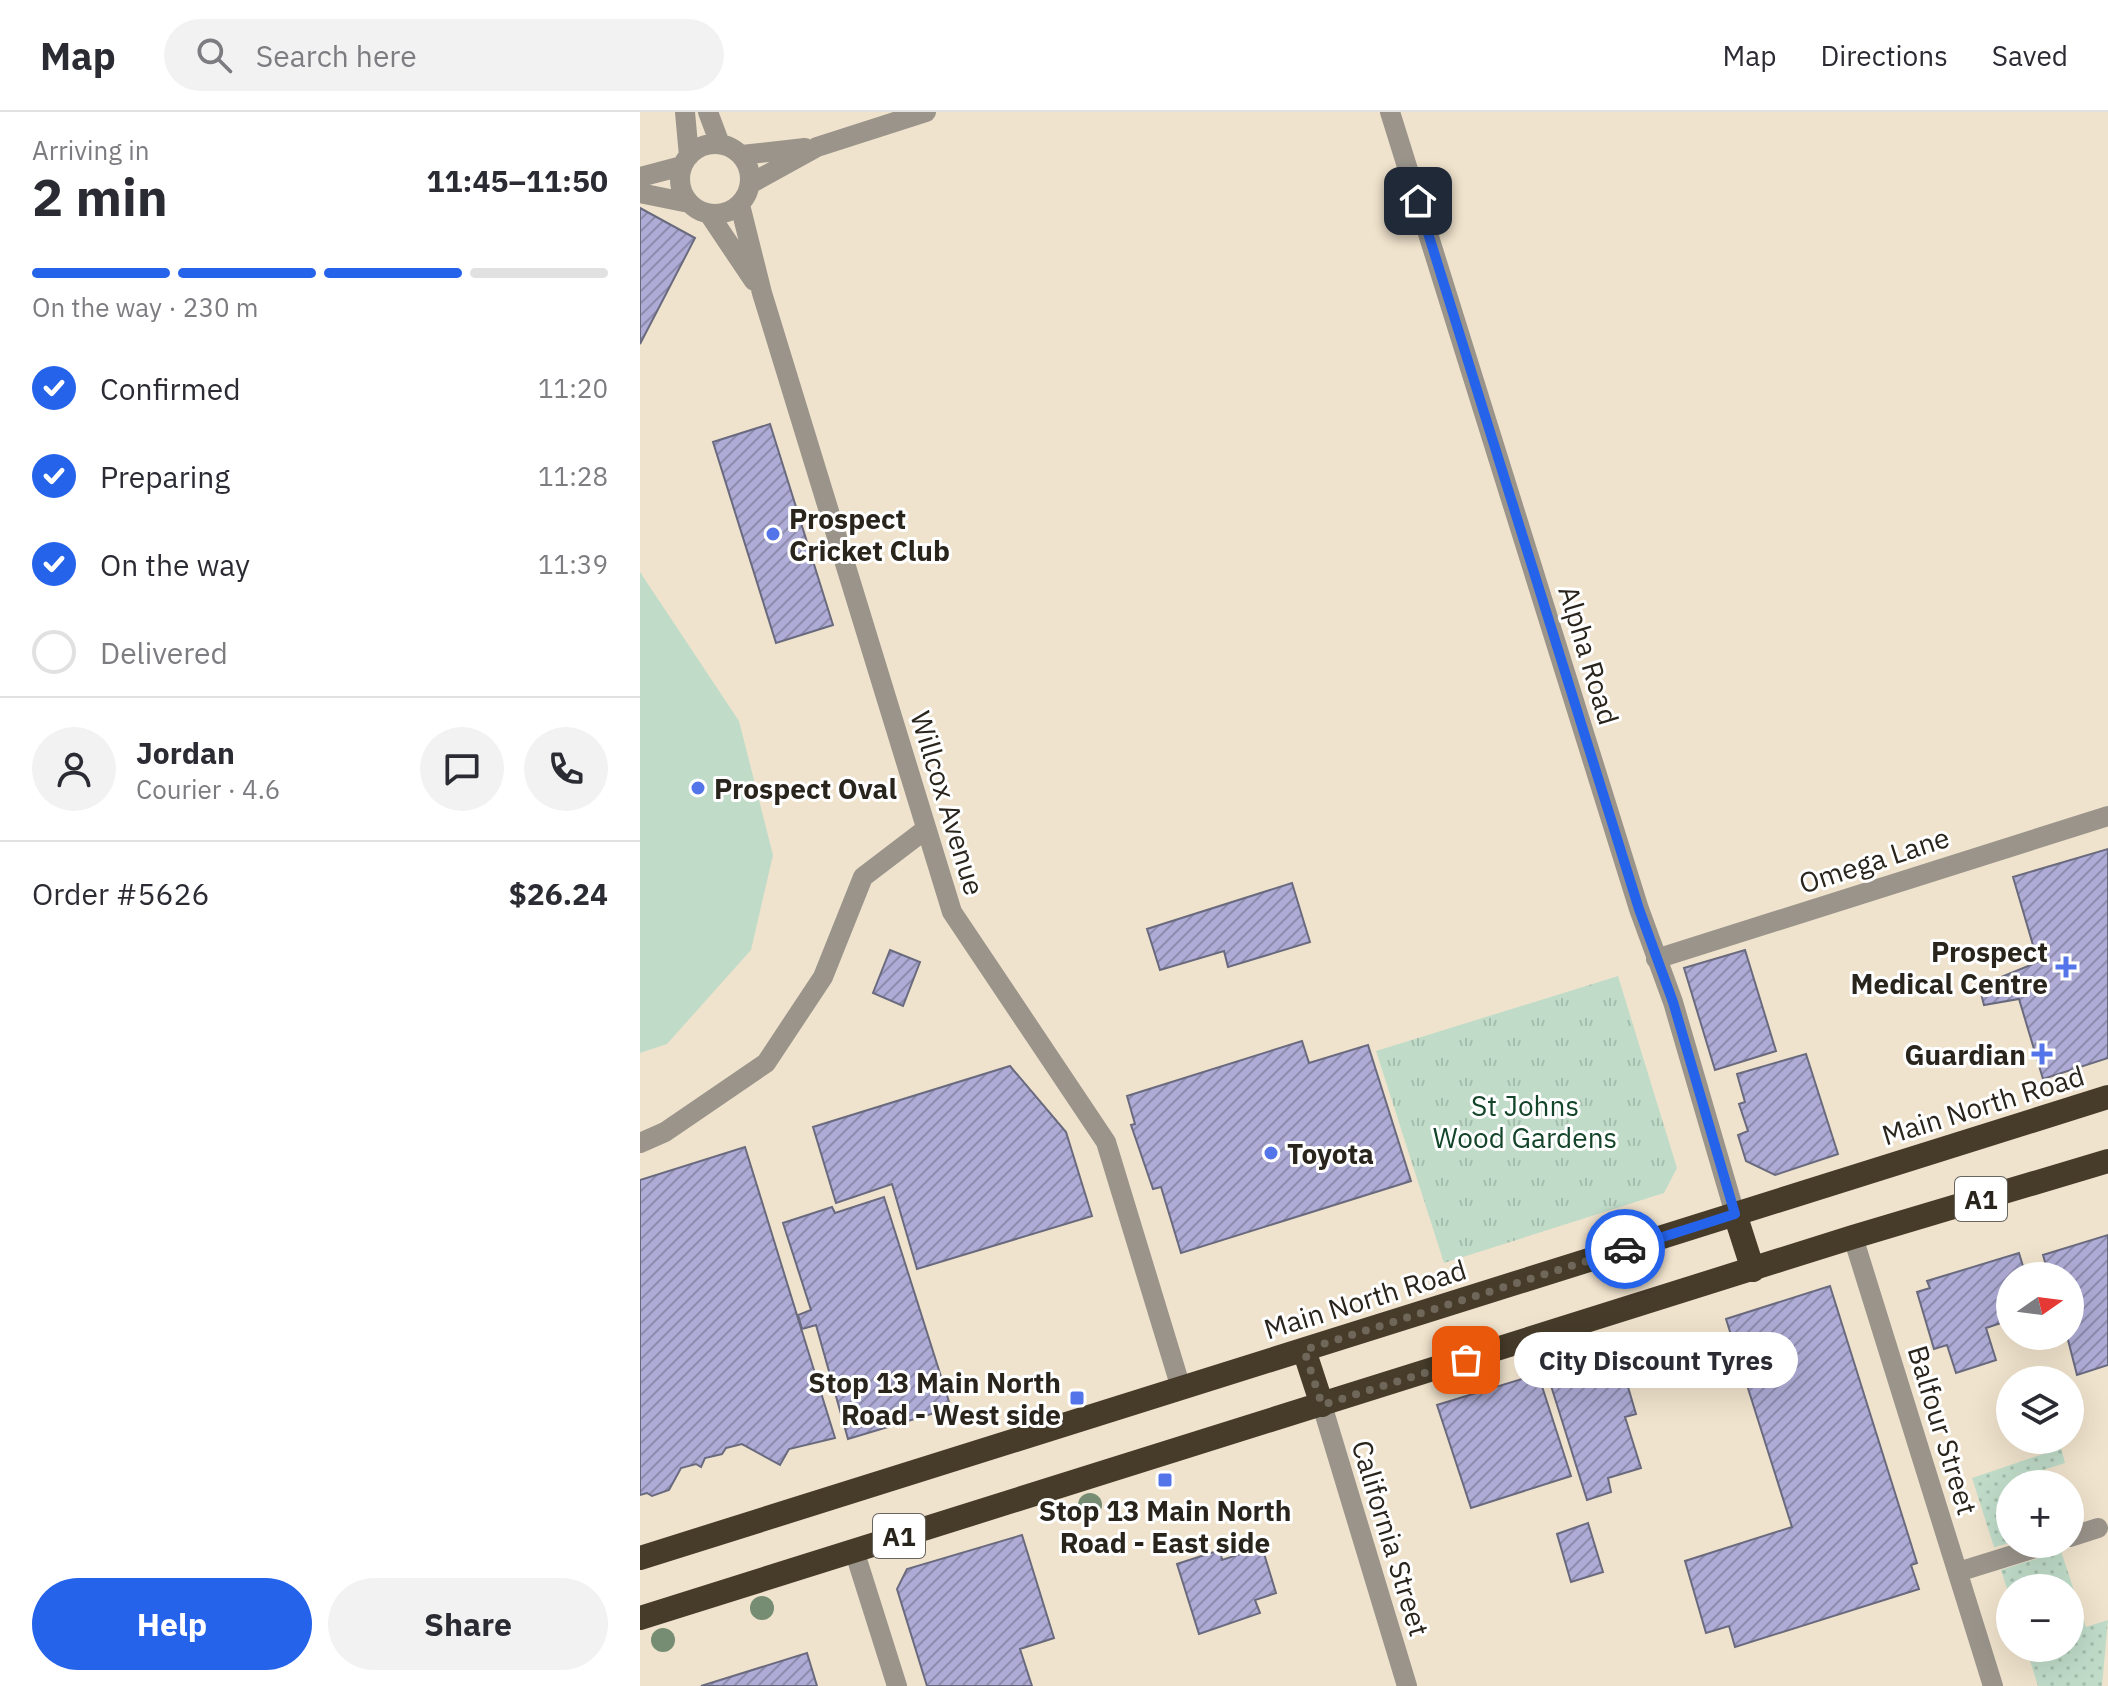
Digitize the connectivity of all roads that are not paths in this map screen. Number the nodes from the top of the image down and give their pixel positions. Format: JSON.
{"nodes":[{"id":1,"x":685,"y":112,"type":"edge"},
{"id":2,"x":708,"y":112,"type":"edge"},
{"id":3,"x":926,"y":112,"type":"edge"},
{"id":4,"x":1390,"y":112,"type":"edge"},
{"id":5,"x":720,"y":144,"type":"junction"},
{"id":6,"x":817,"y":147,"type":"junction"},
{"id":7,"x":742,"y":155,"type":"junction"},
{"id":8,"x":686,"y":161,"type":"junction"},
{"id":9,"x":640,"y":177,"type":"edge"},
{"id":10,"x":750,"y":184,"type":"junction"},
{"id":11,"x":640,"y":193,"type":"edge"},
{"id":12,"x":689,"y":203,"type":"junction"},
{"id":13,"x":740,"y":205,"type":"junction"},
{"id":14,"x":709,"y":214,"type":"junction"},
{"id":15,"x":762,"y":293,"type":"junction"},
{"id":16,"x":2108,"y":816,"type":"edge"},
{"id":17,"x":926,"y":829,"type":"junction"},
{"id":18,"x":1656,"y":959,"type":"junction"},
{"id":19,"x":2108,"y":1097,"type":"edge"},
{"id":20,"x":640,"y":1143,"type":"edge"},
{"id":21,"x":2108,"y":1161,"type":"edge"},
{"id":22,"x":1735,"y":1214,"type":"junction"},
{"id":23,"x":1853,"y":1237,"type":"junction"},
{"id":24,"x":1753,"y":1270,"type":"junction"},
{"id":25,"x":1304,"y":1350,"type":"junction"},
{"id":26,"x":1181,"y":1388,"type":"junction"},
{"id":27,"x":1322,"y":1405,"type":"junction"},
{"id":28,"x":2098,"y":1528,"type":"dead end"},
{"id":29,"x":2084,"y":1532,"type":"edge"},
{"id":30,"x":854,"y":1550,"type":"junction"},
{"id":31,"x":640,"y":1558,"type":"edge"},
{"id":32,"x":2003,"y":1558,"type":"edge"},
{"id":33,"x":1958,"y":1572,"type":"junction"},
{"id":34,"x":640,"y":1618,"type":"edge"},
{"id":35,"x":897,"y":1686,"type":"edge"},
{"id":36,"x":1407,"y":1686,"type":"edge"},
{"id":37,"x":1993,"y":1686,"type":"edge"}],
"edges":[{"from":1,"to":8,"type":"street"},
{"from":2,"to":5,"type":"street"},
{"from":3,"to":6,"type":"street"},
{"from":4,"to":18,"type":"street","name":"Alpha Road"},
{"from":5,"to":7,"type":"street"},
{"from":5,"to":8,"type":"street"},
{"from":6,"to":7,"type":"street"},
{"from":6,"to":10,"type":"street"},
{"from":7,"to":10,"type":"street"},
{"from":8,"to":9,"type":"street"},
{"from":8,"to":12,"type":"street"},
{"from":10,"to":13,"type":"street"},
{"from":11,"to":12,"type":"street"},
{"from":12,"to":14,"type":"street"},
{"from":13,"to":14,"type":"street"},
{"from":13,"to":15,"type":"street","name":"Willcox Avenue"},
{"from":14,"to":15,"type":"street","name":"Willcox Avenue"},
{"from":15,"to":17,"type":"street","name":"Willcox Avenue"},
{"from":16,"to":18,"type":"street","name":"Omega Lane"},
{"from":17,"to":20,"type":"street"},
{"from":17,"to":26,"type":"street","name":"Willcox Avenue"},
{"from":18,"to":22,"type":"street","name":"Alpha Road"},
{"from":19,"to":22,"type":"highway","name":"Main North Road","number":"A1"},
{"from":21,"to":23,"type":"highway","number":"A1"},
{"from":22,"to":24,"type":"highway"},
{"from":22,"to":25,"type":"highway","name":"Main North Road","number":"A1"},
{"from":23,"to":24,"type":"highway","number":"A1"},
{"from":23,"to":33,"type":"street","name":"Balfour Street"},
{"from":24,"to":27,"type":"highway","number":"A1"},
{"from":25,"to":26,"type":"highway","name":"Main North Road","number":"A1"},
{"from":25,"to":27,"type":"highway"},
{"from":26,"to":31,"type":"highway","name":"Main North Road","number":"A1"},
{"from":27,"to":30,"type":"highway","number":"A1"},
{"from":27,"to":36,"type":"street","name":"California Street"},
{"from":28,"to":29,"type":"street"},
{"from":30,"to":34,"type":"highway","number":"A1"},
{"from":30,"to":35,"type":"street"},
{"from":32,"to":33,"type":"street"},
{"from":33,"to":37,"type":"street","name":"Balfour Street"}]}
